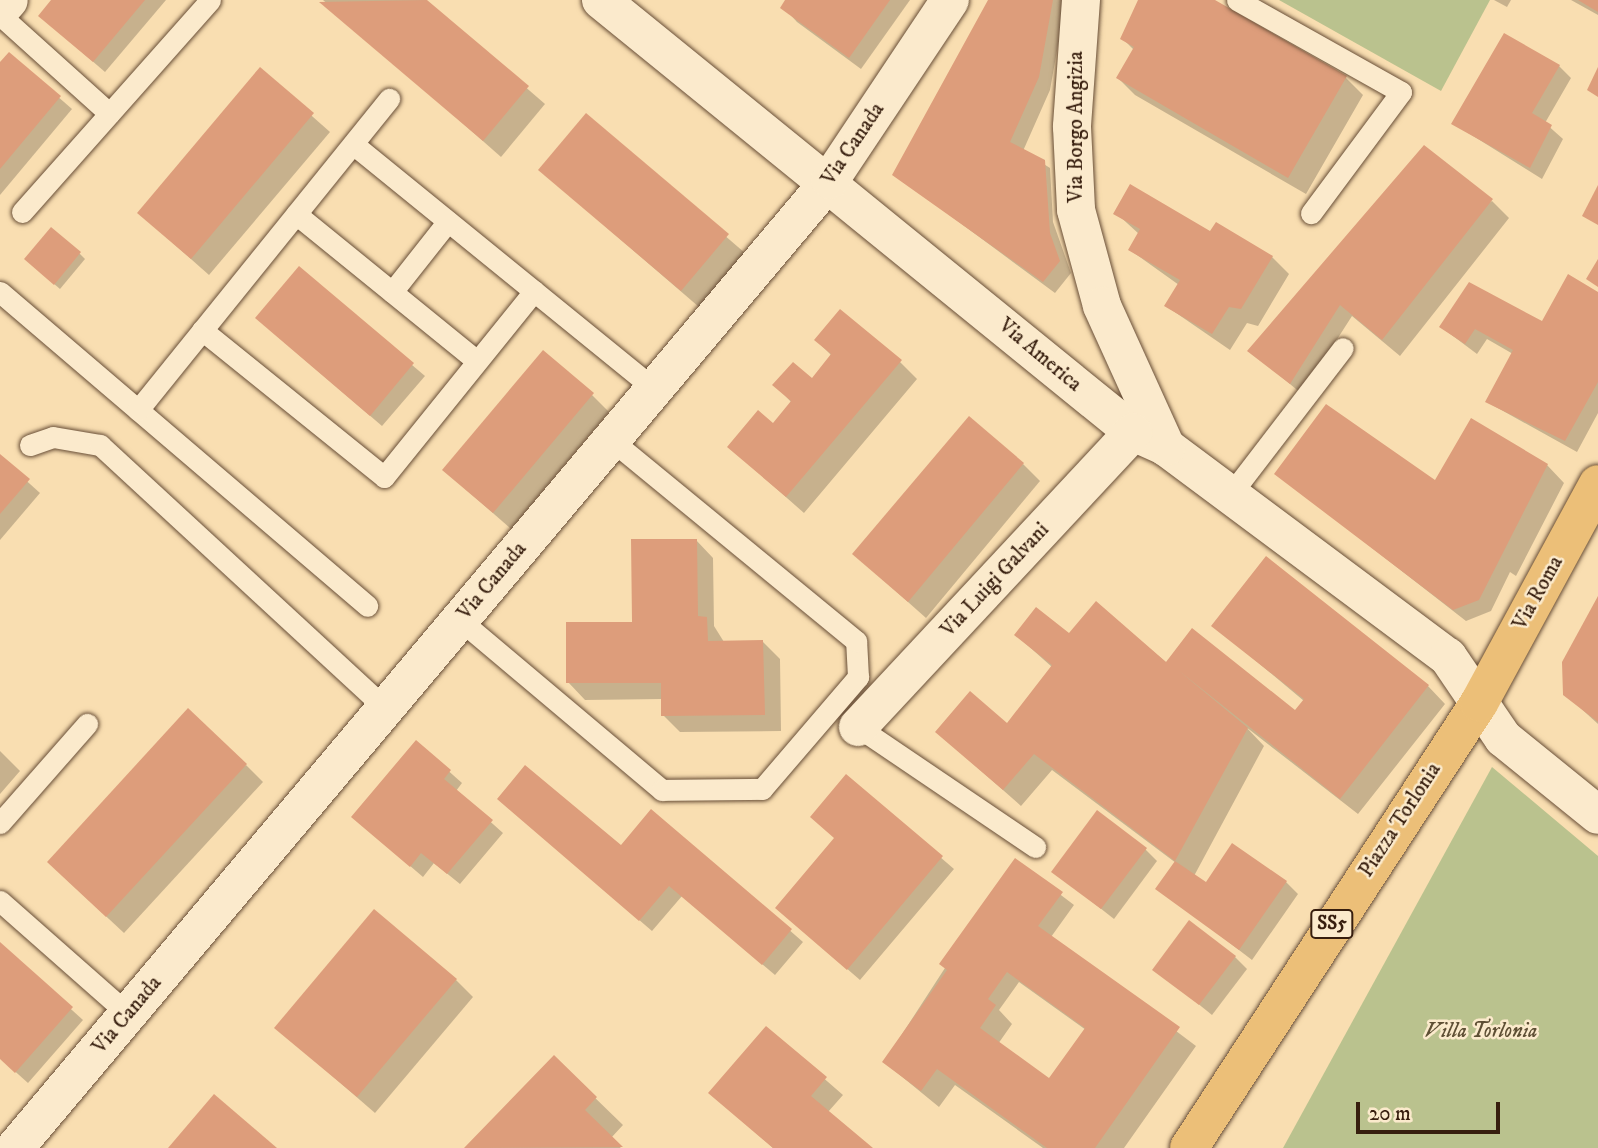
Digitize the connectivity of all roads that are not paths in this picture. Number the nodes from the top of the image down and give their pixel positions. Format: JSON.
{"nodes":[{"id":1,"x":9,"y":0,"type":"edge"},
{"id":2,"x":210,"y":0,"type":"edge"},
{"id":3,"x":601,"y":0,"type":"edge"},
{"id":4,"x":950,"y":0,"type":"edge"},
{"id":5,"x":1081,"y":0,"type":"edge"},
{"id":6,"x":1237,"y":0,"type":"edge"},
{"id":7,"x":0,"y":10,"type":"edge"},
{"id":8,"x":0,"y":15,"type":"edge"},
{"id":9,"x":389,"y":99,"type":"dead end"},
{"id":10,"x":109,"y":113,"type":"junction"},
{"id":11,"x":353,"y":144,"type":"junction"},
{"id":12,"x":830,"y":180,"type":"junction"},
{"id":13,"x":22,"y":212,"type":"dead end"},
{"id":14,"x":1311,"y":212,"type":"dead end"},
{"id":15,"x":296,"y":214,"type":"junction"},
{"id":16,"x":448,"y":221,"type":"junction"},
{"id":17,"x":534,"y":291,"type":"junction"},
{"id":18,"x":0,"y":292,"type":"edge"},
{"id":19,"x":391,"y":292,"type":"junction"},
{"id":20,"x":202,"y":330,"type":"junction"},
{"id":21,"x":1343,"y":348,"type":"dead end"},
{"id":22,"x":478,"y":361,"type":"junction"},
{"id":23,"x":655,"y":389,"type":"junction"},
{"id":24,"x":138,"y":410,"type":"junction"},
{"id":25,"x":611,"y":440,"type":"junction"},
{"id":26,"x":1149,"y":440,"type":"junction"},
{"id":27,"x":30,"y":445,"type":"dead end"},
{"id":28,"x":1598,"y":484,"type":"edge"},
{"id":29,"x":1230,"y":495,"type":"junction"},
{"id":30,"x":367,"y":606,"type":"dead end"},
{"id":31,"x":460,"y":620,"type":"junction"},
{"id":32,"x":1479,"y":703,"type":"junction"},
{"id":33,"x":385,"y":708,"type":"junction"},
{"id":34,"x":88,"y":724,"type":"dead end"},
{"id":35,"x":858,"y":727,"type":"joint"},
{"id":36,"x":1598,"y":815,"type":"edge"},
{"id":37,"x":0,"y":823,"type":"edge"},
{"id":38,"x":1035,"y":847,"type":"dead end"},
{"id":39,"x":0,"y":901,"type":"edge"},
{"id":40,"x":128,"y":1014,"type":"junction"},
{"id":41,"x":11,"y":1141,"type":"edge"},
{"id":42,"x":1189,"y":1148,"type":"edge"}],
"edges":[{"from":1,"to":7,"type":"street"},
{"from":2,"to":10,"type":"lane"},
{"from":3,"to":12,"type":"street","name":"Via America"},
{"from":4,"to":12,"type":"street","name":"Via Canada"},
{"from":5,"to":26,"type":"street","name":"Via Borgo Angizia"},
{"from":6,"to":14,"type":"lane"},
{"from":8,"to":10,"type":"lane"},
{"from":9,"to":11,"type":"lane"},
{"from":10,"to":13,"type":"lane"},
{"from":11,"to":15,"type":"lane"},
{"from":11,"to":16,"type":"lane"},
{"from":12,"to":23,"type":"street","name":"Via Canada"},
{"from":12,"to":26,"type":"street","name":"Via America"},
{"from":15,"to":19,"type":"lane"},
{"from":15,"to":20,"type":"lane"},
{"from":16,"to":17,"type":"lane"},
{"from":16,"to":19,"type":"lane"},
{"from":17,"to":22,"type":"lane"},
{"from":17,"to":23,"type":"lane"},
{"from":18,"to":24,"type":"lane"},
{"from":19,"to":22,"type":"lane"},
{"from":20,"to":22,"type":"lane"},
{"from":20,"to":24,"type":"lane"},
{"from":21,"to":29,"type":"lane"},
{"from":23,"to":25,"type":"street","name":"Via Canada"},
{"from":24,"to":30,"type":"lane"},
{"from":25,"to":31,"type":"street","name":"Via Canada"},
{"from":25,"to":31,"type":"lane"},
{"from":26,"to":29,"type":"street","name":"Via America"},
{"from":26,"to":35,"type":"street","name":"Via Luigi Galvani"},
{"from":27,"to":33,"type":"lane"},
{"from":28,"to":32,"type":"main road","name":"Via Roma","number":"SS5"},
{"from":29,"to":32,"type":"street","name":"Via America"},
{"from":31,"to":33,"type":"street","name":"Via Canada"},
{"from":32,"to":36,"type":"street"},
{"from":32,"to":42,"type":"main road","name":"Piazza Torlonia","number":"SS5"},
{"from":33,"to":40,"type":"street","name":"Via Canada"},
{"from":34,"to":37,"type":"lane"},
{"from":35,"to":38,"type":"lane"},
{"from":39,"to":40,"type":"lane"},
{"from":40,"to":41,"type":"street","name":"Via Canada"}]}
